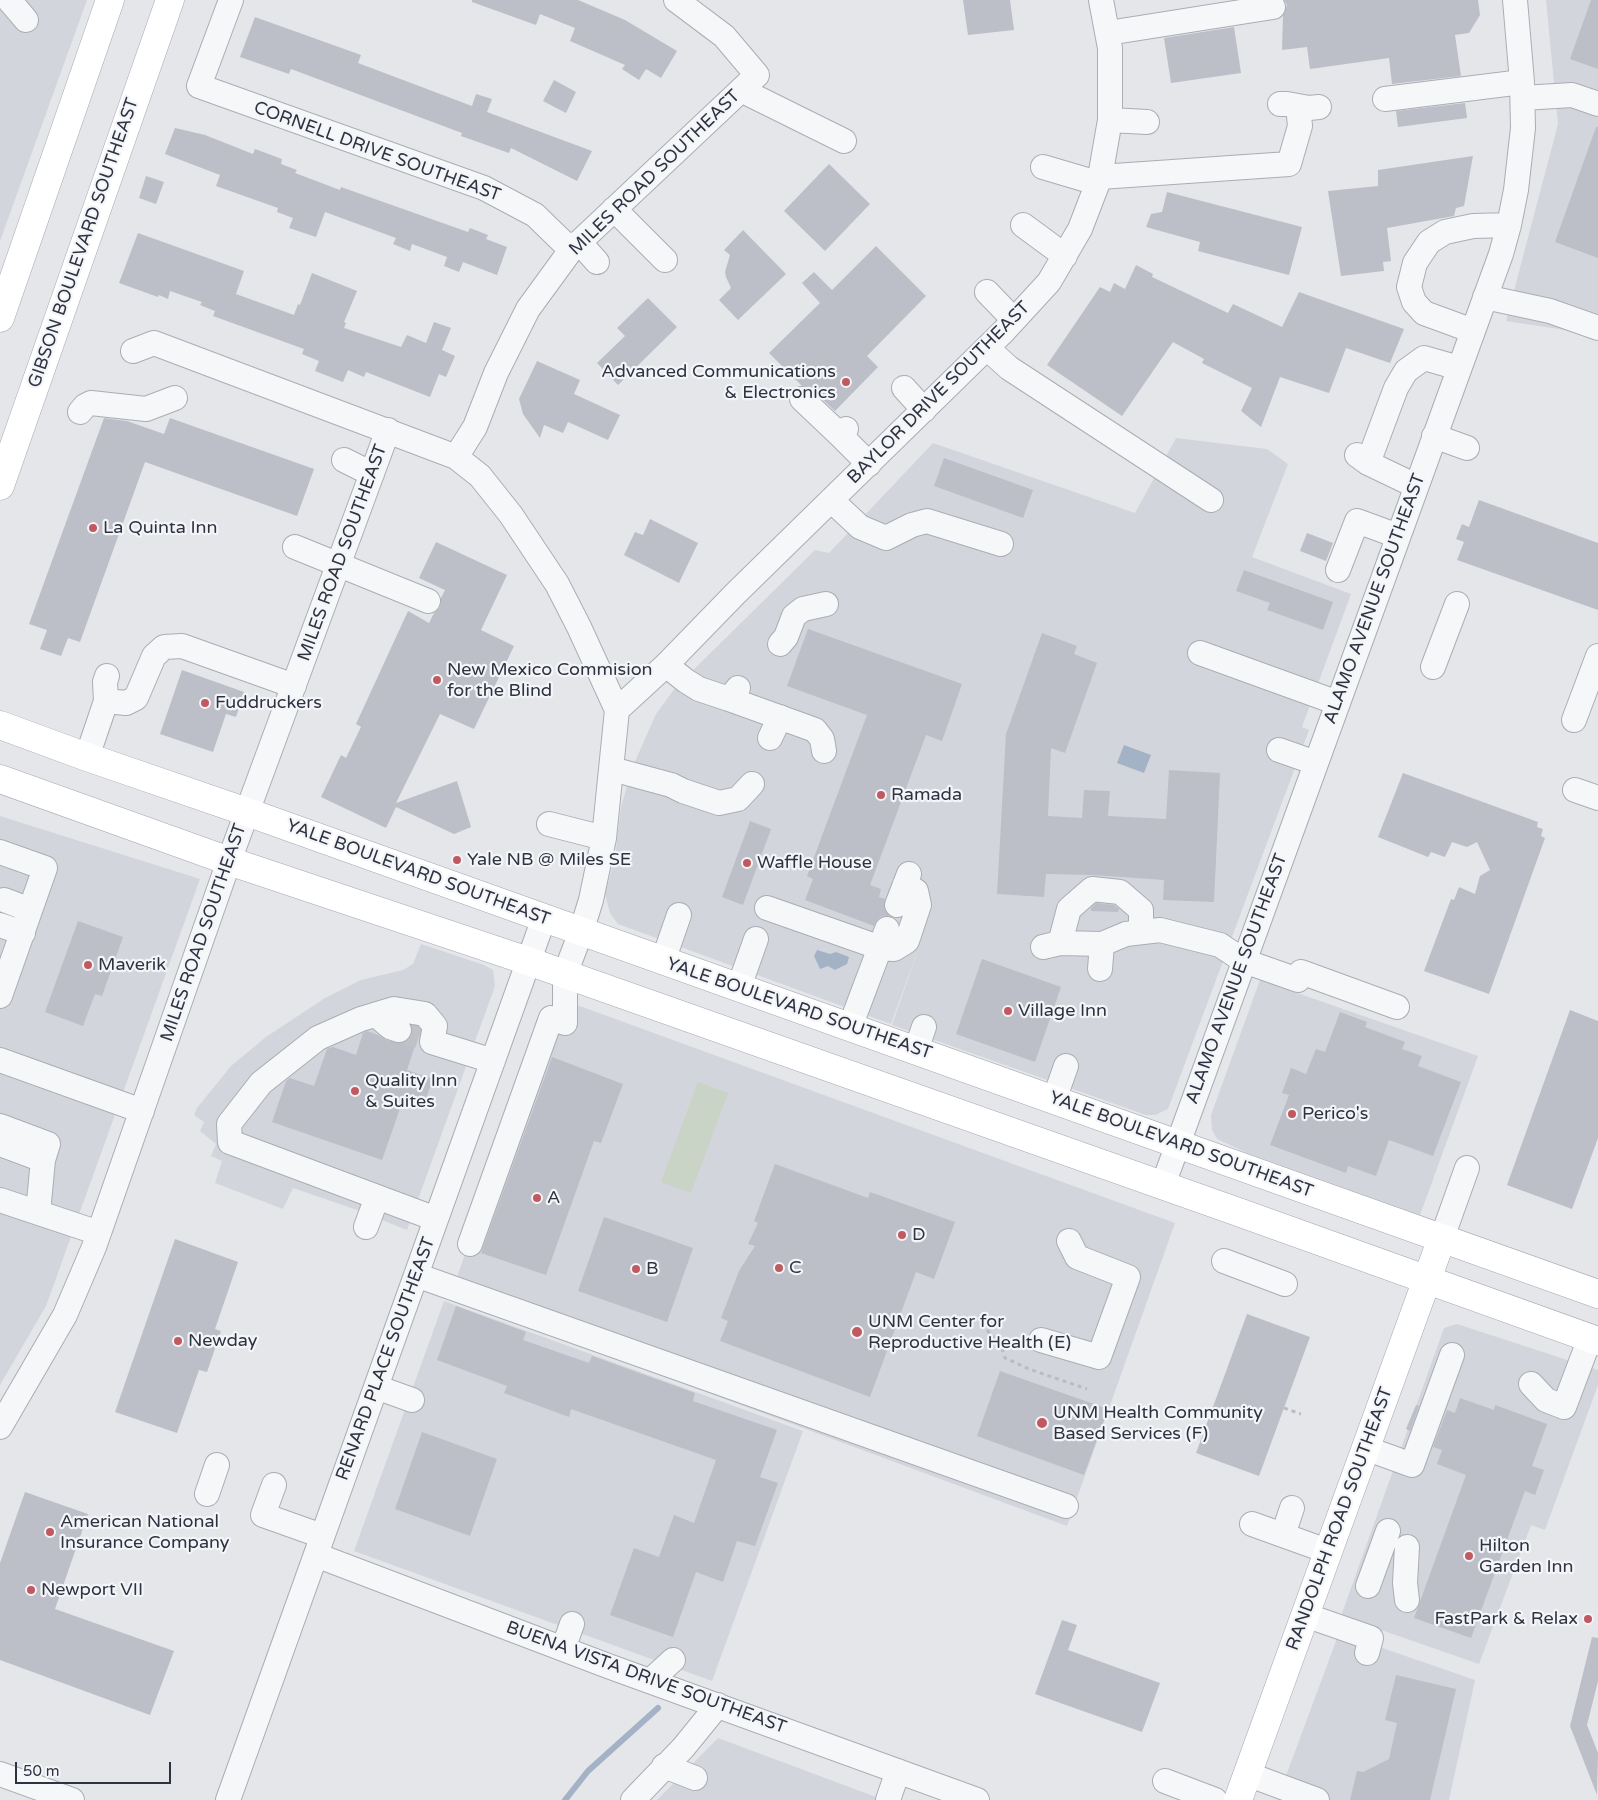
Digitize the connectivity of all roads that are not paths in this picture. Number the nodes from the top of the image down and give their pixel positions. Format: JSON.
{"nodes":[{"id":1,"x":9,"y":0,"type":"edge"},
{"id":2,"x":110,"y":0,"type":"edge"},
{"id":3,"x":170,"y":0,"type":"edge"},
{"id":4,"x":231,"y":0,"type":"edge"},
{"id":5,"x":676,"y":0,"type":"edge"},
{"id":6,"x":1101,"y":0,"type":"edge"},
{"id":7,"x":1515,"y":0,"type":"edge"},
{"id":8,"x":1273,"y":7,"type":"dead end"},
{"id":9,"x":26,"y":20,"type":"dead end"},
{"id":10,"x":1108,"y":33,"type":"junction"},
{"id":11,"x":749,"y":82,"type":"junction"},
{"id":12,"x":1523,"y":90,"type":"junction"},
{"id":13,"x":1385,"y":99,"type":"dead end"},
{"id":14,"x":1598,"y":104,"type":"edge"},
{"id":15,"x":1299,"y":106,"type":"dead end"},
{"id":16,"x":1110,"y":120,"type":"junction"},
{"id":17,"x":1147,"y":122,"type":"dead end"},
{"id":18,"x":844,"y":141,"type":"dead end"},
{"id":19,"x":1043,"y":167,"type":"dead end"},
{"id":20,"x":1098,"y":180,"type":"junction"},
{"id":21,"x":614,"y":210,"type":"junction"},
{"id":22,"x":1023,"y":225,"type":"dead end"},
{"id":23,"x":1510,"y":225,"type":"junction"},
{"id":24,"x":575,"y":246,"type":"junction"},
{"id":25,"x":1065,"y":256,"type":"junction"},
{"id":26,"x":665,"y":260,"type":"dead end"},
{"id":27,"x":597,"y":262,"type":"dead end"},
{"id":28,"x":987,"y":292,"type":"dead end"},
{"id":29,"x":1485,"y":297,"type":"junction"},
{"id":30,"x":0,"y":318,"type":"edge"},
{"id":31,"x":1014,"y":320,"type":"junction"},
{"id":32,"x":1598,"y":328,"type":"edge"},
{"id":33,"x":1473,"y":331,"type":"junction"},
{"id":34,"x":988,"y":348,"type":"junction"},
{"id":35,"x":133,"y":351,"type":"dead end"},
{"id":36,"x":1459,"y":368,"type":"junction"},
{"id":37,"x":904,"y":388,"type":"dead end"},
{"id":38,"x":174,"y":398,"type":"dead end"},
{"id":39,"x":802,"y":398,"type":"dead end"},
{"id":40,"x":924,"y":410,"type":"junction"},
{"id":41,"x":80,"y":412,"type":"dead end"},
{"id":42,"x":388,"y":430,"type":"junction"},
{"id":43,"x":1434,"y":436,"type":"junction"},
{"id":44,"x":1467,"y":448,"type":"dead end"},
{"id":45,"x":456,"y":457,"type":"junction"},
{"id":46,"x":344,"y":460,"type":"dead end"},
{"id":47,"x":869,"y":464,"type":"junction"},
{"id":48,"x":372,"y":474,"type":"junction"},
{"id":49,"x":0,"y":486,"type":"edge"},
{"id":50,"x":1416,"y":486,"type":"junction"},
{"id":51,"x":831,"y":500,"type":"junction"},
{"id":52,"x":1211,"y":500,"type":"dead end"},
{"id":53,"x":1398,"y":536,"type":"junction"},
{"id":54,"x":1001,"y":544,"type":"dead end"},
{"id":55,"x":295,"y":547,"type":"dead end"},
{"id":56,"x":339,"y":564,"type":"junction"},
{"id":57,"x":1338,"y":570,"type":"dead end"},
{"id":58,"x":428,"y":600,"type":"dead end"},
{"id":59,"x":826,"y":604,"type":"dead end"},
{"id":60,"x":1456,"y":604,"type":"dead end"},
{"id":61,"x":780,"y":644,"type":"dead end"},
{"id":62,"x":1200,"y":653,"type":"dead end"},
{"id":63,"x":1598,"y":656,"type":"edge"},
{"id":64,"x":666,"y":665,"type":"junction"},
{"id":65,"x":1433,"y":667,"type":"dead end"},
{"id":66,"x":108,"y":676,"type":"dead end"},
{"id":67,"x":294,"y":686,"type":"junction"},
{"id":68,"x":106,"y":701,"type":"junction"},
{"id":69,"x":1338,"y":703,"type":"junction"},
{"id":70,"x":617,"y":710,"type":"junction"},
{"id":71,"x":780,"y":717,"type":"junction"},
{"id":72,"x":1574,"y":720,"type":"dead end"},
{"id":73,"x":0,"y":725,"type":"edge"},
{"id":74,"x":770,"y":738,"type":"dead end"},
{"id":75,"x":1279,"y":750,"type":"dead end"},
{"id":76,"x":824,"y":751,"type":"dead end"},
{"id":77,"x":87,"y":757,"type":"junction"},
{"id":78,"x":1316,"y":764,"type":"junction"},
{"id":79,"x":612,"y":770,"type":"junction"},
{"id":80,"x":0,"y":779,"type":"edge"},
{"id":81,"x":752,"y":784,"type":"dead end"},
{"id":82,"x":1575,"y":790,"type":"dead end"},
{"id":83,"x":1598,"y":798,"type":"edge"},
{"id":84,"x":248,"y":812,"type":"junction"},
{"id":85,"x":549,"y":824,"type":"dead end"},
{"id":86,"x":604,"y":838,"type":"junction"},
{"id":87,"x":0,"y":852,"type":"edge"},
{"id":88,"x":229,"y":860,"type":"junction"},
{"id":89,"x":904,"y":888,"type":"dead end"},
{"id":90,"x":4,"y":900,"type":"dead end"},
{"id":91,"x":767,"y":908,"type":"dead end"},
{"id":92,"x":30,"y":910,"type":"junction"},
{"id":93,"x":679,"y":915,"type":"dead end"},
{"id":94,"x":544,"y":918,"type":"junction"},
{"id":95,"x":0,"y":925,"type":"edge"},
{"id":96,"x":581,"y":932,"type":"junction"},
{"id":97,"x":1141,"y":932,"type":"junction"},
{"id":98,"x":23,"y":933,"type":"junction"},
{"id":99,"x":756,"y":938,"type":"dead end"},
{"id":100,"x":884,"y":938,"type":"junction"},
{"id":101,"x":1102,"y":944,"type":"junction"},
{"id":102,"x":6,"y":958,"type":"edge"},
{"id":103,"x":663,"y":960,"type":"junction"},
{"id":104,"x":528,"y":961,"type":"junction"},
{"id":105,"x":1244,"y":961,"type":"junction"},
{"id":106,"x":1100,"y":969,"type":"dead end"},
{"id":107,"x":565,"y":974,"type":"junction"},
{"id":108,"x":739,"y":987,"type":"junction"},
{"id":109,"x":1,"y":988,"type":"edge"},
{"id":110,"x":1396,"y":1007,"type":"dead end"},
{"id":111,"x":376,"y":1015,"type":"junction"},
{"id":112,"x":850,"y":1027,"type":"junction"},
{"id":113,"x":417,"y":1036,"type":"junction"},
{"id":114,"x":0,"y":1060,"type":"edge"},
{"id":115,"x":493,"y":1061,"type":"junction"},
{"id":116,"x":1066,"y":1066,"type":"dead end"},
{"id":117,"x":1054,"y":1100,"type":"junction"},
{"id":118,"x":142,"y":1111,"type":"junction"},
{"id":119,"x":0,"y":1126,"type":"edge"},
{"id":120,"x":0,"y":1144,"type":"edge"},
{"id":121,"x":1177,"y":1144,"type":"junction"},
{"id":122,"x":43,"y":1160,"type":"junction"},
{"id":123,"x":1467,"y":1168,"type":"dead end"},
{"id":124,"x":1163,"y":1185,"type":"junction"},
{"id":125,"x":377,"y":1197,"type":"junction"},
{"id":126,"x":0,"y":1200,"type":"edge"},
{"id":127,"x":38,"y":1212,"type":"junction"},
{"id":128,"x":436,"y":1219,"type":"junction"},
{"id":129,"x":366,"y":1227,"type":"dead end"},
{"id":130,"x":99,"y":1232,"type":"junction"},
{"id":131,"x":1442,"y":1238,"type":"junction"},
{"id":132,"x":1069,"y":1240,"type":"dead end"},
{"id":133,"x":470,"y":1244,"type":"dead end"},
{"id":134,"x":1224,"y":1261,"type":"dead end"},
{"id":135,"x":416,"y":1275,"type":"junction"},
{"id":136,"x":1427,"y":1280,"type":"junction"},
{"id":137,"x":1285,"y":1284,"type":"dead end"},
{"id":138,"x":1598,"y":1294,"type":"edge"},
{"id":139,"x":1594,"y":1339,"type":"edge"},
{"id":140,"x":1041,"y":1340,"type":"dead end"},
{"id":141,"x":1452,"y":1355,"type":"dead end"},
{"id":142,"x":1531,"y":1384,"type":"dead end"},
{"id":143,"x":376,"y":1387,"type":"junction"},
{"id":144,"x":412,"y":1400,"type":"dead end"},
{"id":145,"x":0,"y":1427,"type":"edge"},
{"id":146,"x":1365,"y":1448,"type":"junction"},
{"id":147,"x":218,"y":1465,"type":"dead end"},
{"id":148,"x":274,"y":1485,"type":"dead end"},
{"id":149,"x":207,"y":1494,"type":"dead end"},
{"id":150,"x":1066,"y":1506,"type":"dead end"},
{"id":151,"x":1292,"y":1508,"type":"dead end"},
{"id":152,"x":1252,"y":1524,"type":"dead end"},
{"id":153,"x":1388,"y":1532,"type":"dead end"},
{"id":154,"x":1283,"y":1534,"type":"junction"},
{"id":155,"x":319,"y":1545,"type":"junction"},
{"id":156,"x":1407,"y":1547,"type":"dead end"},
{"id":157,"x":1327,"y":1551,"type":"junction"},
{"id":158,"x":1368,"y":1586,"type":"dead end"},
{"id":159,"x":1407,"y":1600,"type":"dead end"},
{"id":160,"x":1305,"y":1615,"type":"junction"},
{"id":161,"x":572,"y":1624,"type":"dead end"},
{"id":162,"x":563,"y":1648,"type":"junction"},
{"id":163,"x":1366,"y":1654,"type":"dead end"},
{"id":164,"x":673,"y":1660,"type":"dead end"},
{"id":165,"x":650,"y":1680,"type":"junction"},
{"id":166,"x":718,"y":1705,"type":"junction"},
{"id":167,"x":664,"y":1766,"type":"junction"},
{"id":168,"x":898,"y":1771,"type":"junction"},
{"id":169,"x":0,"y":1774,"type":"edge"},
{"id":170,"x":1248,"y":1774,"type":"junction"},
{"id":171,"x":695,"y":1778,"type":"dead end"},
{"id":172,"x":1165,"y":1781,"type":"dead end"},
{"id":173,"x":72,"y":1800,"type":"edge"},
{"id":174,"x":228,"y":1800,"type":"edge"},
{"id":175,"x":633,"y":1800,"type":"edge"},
{"id":176,"x":888,"y":1800,"type":"edge"},
{"id":177,"x":977,"y":1800,"type":"edge"},
{"id":178,"x":1215,"y":1800,"type":"edge"},
{"id":179,"x":1238,"y":1800,"type":"edge"},
{"id":180,"x":1317,"y":1800,"type":"edge"}],
"edges":[{"from":1,"to":9,"type":"street"},
{"from":2,"to":30,"type":"main road"},
{"from":3,"to":49,"type":"main road","name":"GIBSON BOULEVARD SOUTHEAST"},
{"from":4,"to":24,"type":"street","name":"CORNELL DRIVE SOUTHEAST"},
{"from":5,"to":11,"type":"street"},
{"from":6,"to":10,"type":"street","name":"BAYLOR DRIVE SOUTHEAST"},
{"from":7,"to":12,"type":"street","name":"ALAMO AVENUE SOUTHEAST"},
{"from":8,"to":10,"type":"street"},
{"from":10,"to":16,"type":"street","name":"BAYLOR DRIVE SOUTHEAST"},
{"from":11,"to":18,"type":"street"},
{"from":11,"to":21,"type":"street","name":"MILES ROAD SOUTHEAST"},
{"from":12,"to":13,"type":"street"},
{"from":12,"to":14,"type":"street"},
{"from":12,"to":23,"type":"street","name":"ALAMO AVENUE SOUTHEAST"},
{"from":15,"to":20,"type":"street"},
{"from":16,"to":17,"type":"street"},
{"from":16,"to":20,"type":"street","name":"BAYLOR DRIVE SOUTHEAST"},
{"from":19,"to":20,"type":"street"},
{"from":20,"to":25,"type":"street","name":"BAYLOR DRIVE SOUTHEAST"},
{"from":21,"to":24,"type":"street","name":"MILES ROAD SOUTHEAST"},
{"from":21,"to":26,"type":"street"},
{"from":22,"to":25,"type":"street"},
{"from":23,"to":29,"type":"street","name":"ALAMO AVENUE SOUTHEAST"},
{"from":23,"to":33,"type":"street"},
{"from":24,"to":27,"type":"street","name":"CORNELL DRIVE SOUTHEAST"},
{"from":24,"to":45,"type":"street","name":"MILES ROAD SOUTHEAST"},
{"from":25,"to":31,"type":"street","name":"BAYLOR DRIVE SOUTHEAST"},
{"from":28,"to":31,"type":"street"},
{"from":29,"to":32,"type":"street"},
{"from":29,"to":33,"type":"street","name":"ALAMO AVENUE SOUTHEAST"},
{"from":31,"to":34,"type":"street","name":"BAYLOR DRIVE SOUTHEAST"},
{"from":33,"to":36,"type":"street","name":"ALAMO AVENUE SOUTHEAST"},
{"from":34,"to":40,"type":"street","name":"BAYLOR DRIVE SOUTHEAST"},
{"from":34,"to":52,"type":"street"},
{"from":35,"to":42,"type":"street"},
{"from":36,"to":43,"type":"street","name":"ALAMO AVENUE SOUTHEAST"},
{"from":36,"to":50,"type":"street"},
{"from":37,"to":40,"type":"street"},
{"from":38,"to":41,"type":"street"},
{"from":39,"to":47,"type":"street"},
{"from":40,"to":47,"type":"street","name":"BAYLOR DRIVE SOUTHEAST"},
{"from":42,"to":45,"type":"street"},
{"from":42,"to":48,"type":"street","name":"MILES ROAD SOUTHEAST"},
{"from":43,"to":44,"type":"street"},
{"from":43,"to":50,"type":"street","name":"ALAMO AVENUE SOUTHEAST"},
{"from":45,"to":70,"type":"street"},
{"from":46,"to":48,"type":"street"},
{"from":47,"to":51,"type":"street","name":"BAYLOR DRIVE SOUTHEAST"},
{"from":48,"to":56,"type":"street","name":"MILES ROAD SOUTHEAST"},
{"from":50,"to":53,"type":"street","name":"ALAMO AVENUE SOUTHEAST"},
{"from":51,"to":54,"type":"street"},
{"from":51,"to":64,"type":"street","name":"BAYLOR DRIVE SOUTHEAST"},
{"from":53,"to":57,"type":"street"},
{"from":53,"to":69,"type":"street","name":"ALAMO AVENUE SOUTHEAST"},
{"from":55,"to":56,"type":"street"},
{"from":56,"to":58,"type":"street"},
{"from":56,"to":67,"type":"street","name":"MILES ROAD SOUTHEAST"},
{"from":59,"to":61,"type":"street"},
{"from":60,"to":65,"type":"street"},
{"from":62,"to":69,"type":"street"},
{"from":63,"to":72,"type":"street"},
{"from":64,"to":70,"type":"street","name":"BAYLOR DRIVE SOUTHEAST"},
{"from":64,"to":71,"type":"street"},
{"from":66,"to":68,"type":"street"},
{"from":67,"to":68,"type":"street"},
{"from":67,"to":84,"type":"street","name":"MILES ROAD SOUTHEAST"},
{"from":68,"to":77,"type":"street"},
{"from":69,"to":78,"type":"street","name":"ALAMO AVENUE SOUTHEAST"},
{"from":70,"to":79,"type":"street"},
{"from":71,"to":74,"type":"street"},
{"from":71,"to":76,"type":"street"},
{"from":73,"to":77,"type":"main road","name":"YALE BOULEVARD SOUTHEAST"},
{"from":75,"to":78,"type":"street"},
{"from":77,"to":84,"type":"main road","name":"YALE BOULEVARD SOUTHEAST"},
{"from":78,"to":105,"type":"street","name":"ALAMO AVENUE SOUTHEAST"},
{"from":79,"to":81,"type":"street"},
{"from":79,"to":86,"type":"street"},
{"from":80,"to":88,"type":"main road"},
{"from":82,"to":83,"type":"street"},
{"from":84,"to":88,"type":"street","name":"MILES ROAD SOUTHEAST"},
{"from":84,"to":94,"type":"main road","name":"YALE BOULEVARD SOUTHEAST"},
{"from":85,"to":86,"type":"street"},
{"from":86,"to":96,"type":"street"},
{"from":87,"to":92,"type":"street"},
{"from":88,"to":104,"type":"main road"},
{"from":88,"to":118,"type":"street","name":"MILES ROAD SOUTHEAST"},
{"from":89,"to":100,"type":"street"},
{"from":90,"to":92,"type":"street"},
{"from":91,"to":100,"type":"street"},
{"from":92,"to":98,"type":"street"},
{"from":93,"to":103,"type":"street"},
{"from":94,"to":96,"type":"main road","name":"YALE BOULEVARD SOUTHEAST"},
{"from":94,"to":104,"type":"street","name":"RENARD PLACE SOUTHEAST"},
{"from":95,"to":98,"type":"street"},
{"from":96,"to":103,"type":"main road","name":"YALE BOULEVARD SOUTHEAST"},
{"from":96,"to":107,"type":"street"},
{"from":97,"to":101,"type":"street"},
{"from":97,"to":101,"type":"street"},
{"from":97,"to":105,"type":"street"},
{"from":98,"to":102,"type":"street"},
{"from":99,"to":108,"type":"street"},
{"from":100,"to":112,"type":"street"},
{"from":101,"to":106,"type":"street"},
{"from":102,"to":109,"type":"street"},
{"from":103,"to":108,"type":"main road","name":"YALE BOULEVARD SOUTHEAST"},
{"from":104,"to":107,"type":"main road"},
{"from":104,"to":115,"type":"street","name":"RENARD PLACE SOUTHEAST"},
{"from":105,"to":110,"type":"street"},
{"from":105,"to":121,"type":"street","name":"ALAMO AVENUE SOUTHEAST"},
{"from":107,"to":124,"type":"main road"},
{"from":107,"to":133,"type":"street"},
{"from":108,"to":112,"type":"main road","name":"YALE BOULEVARD SOUTHEAST"},
{"from":111,"to":113,"type":"street"},
{"from":111,"to":113,"type":"street"},
{"from":111,"to":125,"type":"street"},
{"from":112,"to":117,"type":"main road","name":"YALE BOULEVARD SOUTHEAST"},
{"from":113,"to":115,"type":"street"},
{"from":114,"to":118,"type":"street"},
{"from":115,"to":128,"type":"street","name":"RENARD PLACE SOUTHEAST"},
{"from":116,"to":117,"type":"street"},
{"from":117,"to":121,"type":"main road","name":"YALE BOULEVARD SOUTHEAST"},
{"from":118,"to":130,"type":"street","name":"MILES ROAD SOUTHEAST"},
{"from":119,"to":122,"type":"street"},
{"from":120,"to":122,"type":"street"},
{"from":121,"to":124,"type":"street","name":"ALAMO AVENUE SOUTHEAST"},
{"from":121,"to":131,"type":"main road","name":"YALE BOULEVARD SOUTHEAST"},
{"from":122,"to":127,"type":"street"},
{"from":123,"to":131,"type":"street"},
{"from":124,"to":136,"type":"main road"},
{"from":125,"to":128,"type":"street"},
{"from":125,"to":129,"type":"street"},
{"from":126,"to":127,"type":"street"},
{"from":127,"to":130,"type":"street"},
{"from":128,"to":135,"type":"street","name":"RENARD PLACE SOUTHEAST"},
{"from":130,"to":145,"type":"street","name":"MILES ROAD SOUTHEAST"},
{"from":131,"to":136,"type":"main road","name":"RANDOLPH ROAD SOUTHEAST"},
{"from":131,"to":138,"type":"main road","name":"YALE BOULEVARD SOUTHEAST"},
{"from":132,"to":140,"type":"street"},
{"from":134,"to":137,"type":"street"},
{"from":135,"to":143,"type":"street","name":"RENARD PLACE SOUTHEAST"},
{"from":135,"to":150,"type":"street"},
{"from":136,"to":139,"type":"main road"},
{"from":136,"to":146,"type":"main road","name":"RANDOLPH ROAD SOUTHEAST"},
{"from":139,"to":142,"type":"street"},
{"from":141,"to":146,"type":"street"},
{"from":143,"to":144,"type":"street"},
{"from":143,"to":155,"type":"street","name":"RENARD PLACE SOUTHEAST"},
{"from":146,"to":157,"type":"main road","name":"RANDOLPH ROAD SOUTHEAST"},
{"from":147,"to":149,"type":"street"},
{"from":148,"to":155,"type":"street","name":"BUENA VISTA DRIVE SOUTHEAST"},
{"from":151,"to":154,"type":"street"},
{"from":152,"to":154,"type":"street"},
{"from":153,"to":158,"type":"street"},
{"from":154,"to":157,"type":"street"},
{"from":155,"to":162,"type":"street","name":"BUENA VISTA DRIVE SOUTHEAST"},
{"from":155,"to":174,"type":"street","name":"RENARD PLACE SOUTHEAST"},
{"from":156,"to":159,"type":"street"},
{"from":157,"to":160,"type":"main road","name":"RANDOLPH ROAD SOUTHEAST"},
{"from":160,"to":163,"type":"street"},
{"from":160,"to":170,"type":"main road","name":"RANDOLPH ROAD SOUTHEAST"},
{"from":161,"to":162,"type":"street"},
{"from":162,"to":165,"type":"street","name":"BUENA VISTA DRIVE SOUTHEAST"},
{"from":164,"to":165,"type":"street"},
{"from":165,"to":166,"type":"street","name":"BUENA VISTA DRIVE SOUTHEAST"},
{"from":166,"to":167,"type":"street"},
{"from":166,"to":168,"type":"street","name":"BUENA VISTA DRIVE SOUTHEAST"},
{"from":167,"to":171,"type":"street"},
{"from":167,"to":175,"type":"street"},
{"from":168,"to":176,"type":"street"},
{"from":168,"to":177,"type":"street","name":"BUENA VISTA DRIVE SOUTHEAST"},
{"from":169,"to":173,"type":"street"},
{"from":170,"to":179,"type":"main road","name":"RANDOLPH ROAD SOUTHEAST"},
{"from":170,"to":180,"type":"street"},
{"from":172,"to":178,"type":"street"}]}
